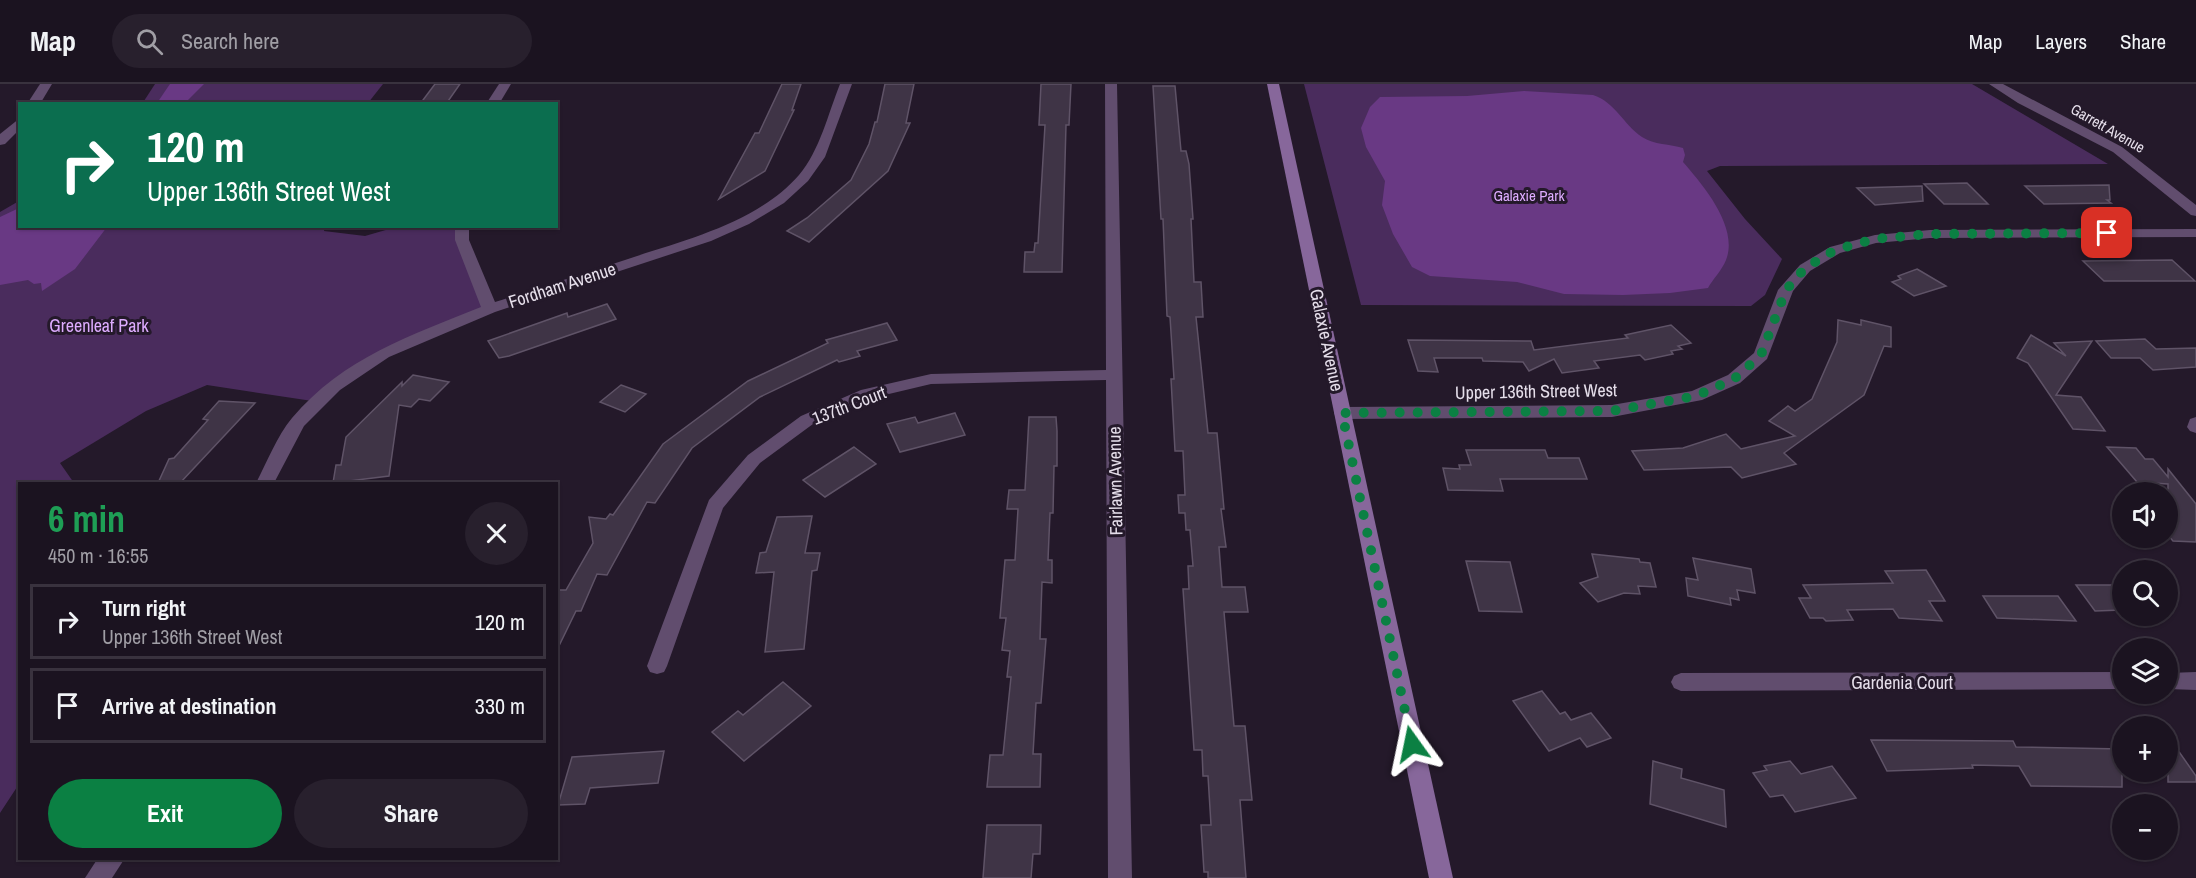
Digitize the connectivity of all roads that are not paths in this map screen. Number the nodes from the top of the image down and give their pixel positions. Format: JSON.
{"nodes":[{"id":1,"x":46,"y":84,"type":"edge"},
{"id":2,"x":505,"y":84,"type":"edge"},
{"id":3,"x":846,"y":84,"type":"edge"},
{"id":4,"x":1111,"y":84,"type":"edge"},
{"id":5,"x":1273,"y":84,"type":"edge"},
{"id":6,"x":1995,"y":84,"type":"edge"},
{"id":7,"x":34,"y":102,"type":"edge"},
{"id":8,"x":493,"y":102,"type":"edge"},
{"id":9,"x":18,"y":124,"type":"edge"},
{"id":10,"x":0,"y":141,"type":"edge"},
{"id":11,"x":2196,"y":212,"type":"edge"},
{"id":12,"x":462,"y":228,"type":"edge"},
{"id":13,"x":2196,"y":233,"type":"edge"},
{"id":14,"x":490,"y":309,"type":"junction"},
{"id":15,"x":1114,"y":375,"type":"junction"},
{"id":16,"x":1342,"y":413,"type":"junction"},
{"id":17,"x":266,"y":482,"type":"edge"},
{"id":18,"x":657,"y":666,"type":"dead end"},
{"id":19,"x":2112,"y":681,"type":"edge"},
{"id":20,"x":2178,"y":681,"type":"edge"},
{"id":21,"x":2196,"y":681,"type":"edge"},
{"id":22,"x":1681,"y":682,"type":"dead end"},
{"id":23,"x":111,"y":860,"type":"edge"},
{"id":24,"x":97,"y":878,"type":"edge"},
{"id":25,"x":1120,"y":878,"type":"edge"},
{"id":26,"x":1441,"y":878,"type":"edge"}],
"edges":[{"from":1,"to":7,"type":"street"},
{"from":2,"to":8,"type":"street"},
{"from":3,"to":14,"type":"street","name":"Fordham Avenue"},
{"from":4,"to":15,"type":"street","name":"Fairlawn Avenue"},
{"from":5,"to":16,"type":"street","name":"Galaxie Avenue"},
{"from":6,"to":11,"type":"street","name":"Garrett Avenue"},
{"from":9,"to":10,"type":"street"},
{"from":12,"to":14,"type":"street"},
{"from":13,"to":16,"type":"street","name":"Upper 136th Street West"},
{"from":14,"to":17,"type":"street","name":"Fordham Avenue"},
{"from":15,"to":18,"type":"street","name":"137th Court"},
{"from":15,"to":25,"type":"street","name":"Fairlawn Avenue"},
{"from":16,"to":26,"type":"street","name":"Galaxie Avenue"},
{"from":19,"to":22,"type":"street","name":"Gardenia Court"},
{"from":20,"to":21,"type":"street"},
{"from":23,"to":24,"type":"street"}]}
